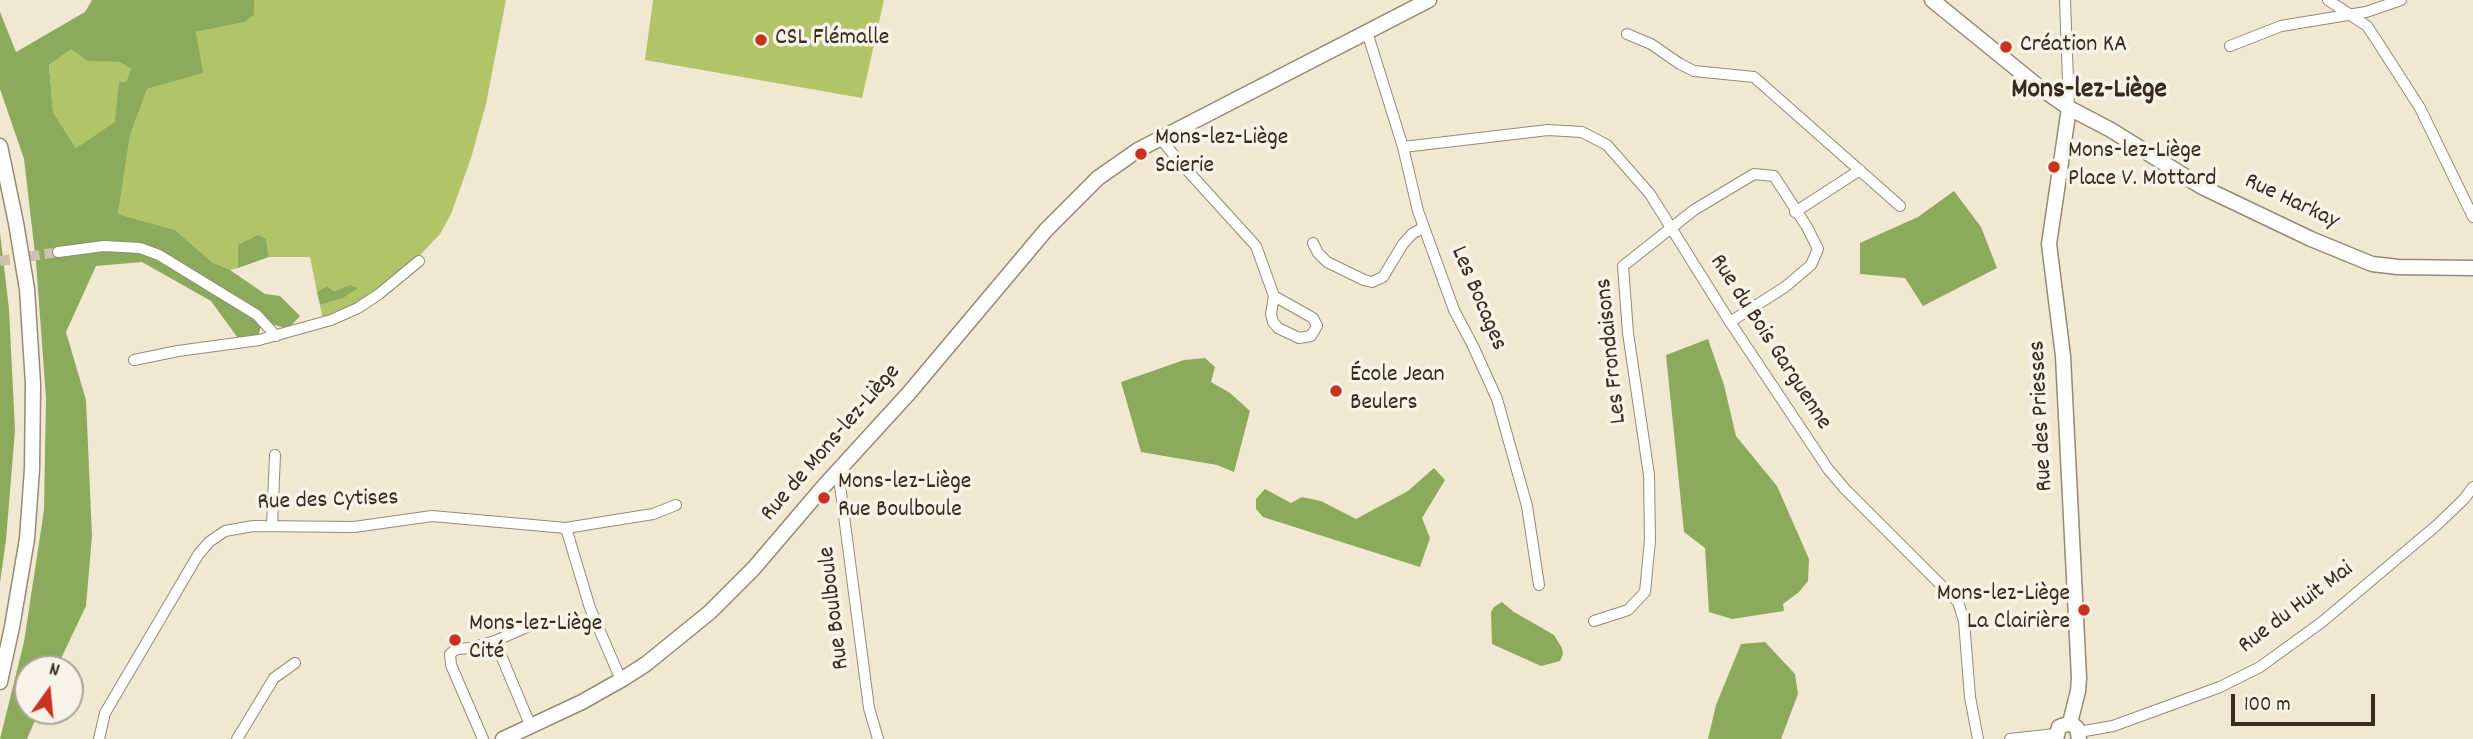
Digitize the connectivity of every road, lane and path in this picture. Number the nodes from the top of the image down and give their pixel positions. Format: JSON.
{"nodes":[{"id":1,"x":1429,"y":0,"type":"edge"},
{"id":2,"x":1932,"y":0,"type":"edge"},
{"id":3,"x":2065,"y":0,"type":"edge"},
{"id":4,"x":2328,"y":0,"type":"edge"},
{"id":5,"x":2402,"y":0,"type":"edge"},
{"id":6,"x":2348,"y":14,"type":"junction"},
{"id":7,"x":1367,"y":32,"type":"junction"},
{"id":8,"x":1627,"y":34,"type":"dead end"},
{"id":9,"x":2230,"y":46,"type":"dead end"},
{"id":10,"x":2070,"y":108,"type":"junction"},
{"id":11,"x":1161,"y":138,"type":"junction"},
{"id":12,"x":0,"y":146,"type":"edge"},
{"id":13,"x":1403,"y":147,"type":"junction"},
{"id":14,"x":1860,"y":170,"type":"junction"},
{"id":15,"x":1900,"y":206,"type":"dead end"},
{"id":16,"x":1796,"y":212,"type":"junction"},
{"id":17,"x":2473,"y":217,"type":"edge"},
{"id":18,"x":1424,"y":227,"type":"junction"},
{"id":19,"x":1670,"y":228,"type":"junction"},
{"id":20,"x":1313,"y":243,"type":"dead end"},
{"id":21,"x":58,"y":252,"type":"tunnel mouth"},
{"id":22,"x":419,"y":261,"type":"dead end"},
{"id":23,"x":2473,"y":268,"type":"edge"},
{"id":24,"x":1274,"y":296,"type":"junction"},
{"id":25,"x":1730,"y":323,"type":"junction"},
{"id":26,"x":276,"y":336,"type":"junction"},
{"id":27,"x":134,"y":360,"type":"dead end"},
{"id":28,"x":275,"y":455,"type":"dead end"},
{"id":29,"x":838,"y":470,"type":"junction"},
{"id":30,"x":2473,"y":486,"type":"edge"},
{"id":31,"x":676,"y":505,"type":"dead end"},
{"id":32,"x":272,"y":526,"type":"junction"},
{"id":33,"x":566,"y":528,"type":"junction"},
{"id":34,"x":1539,"y":585,"type":"dead end"},
{"id":35,"x":1594,"y":621,"type":"dead end"},
{"id":36,"x":529,"y":626,"type":"dead end"},
{"id":37,"x":495,"y":641,"type":"junction"},
{"id":38,"x":295,"y":663,"type":"dead end"},
{"id":39,"x":621,"y":680,"type":"junction"},
{"id":40,"x":0,"y":682,"type":"edge"},
{"id":41,"x":531,"y":727,"type":"junction"},
{"id":42,"x":2076,"y":731,"type":"edge"},
{"id":43,"x":2056,"y":737,"type":"edge"},
{"id":44,"x":99,"y":739,"type":"edge"},
{"id":45,"x":236,"y":739,"type":"edge"},
{"id":46,"x":483,"y":739,"type":"edge"},
{"id":47,"x":503,"y":739,"type":"edge"},
{"id":48,"x":878,"y":739,"type":"edge"},
{"id":49,"x":1978,"y":739,"type":"edge"},
{"id":50,"x":2010,"y":739,"type":"edge"}],
"edges":[{"from":1,"to":7,"type":"street","name":"Rue de Mons-lez-Liège"},
{"from":2,"to":10,"type":"street","name":"Rue Harkay"},
{"from":3,"to":10,"type":"street"},
{"from":4,"to":6,"type":"street"},
{"from":5,"to":6,"type":"street"},
{"from":6,"to":9,"type":"street"},
{"from":6,"to":17,"type":"street"},
{"from":7,"to":11,"type":"street","name":"Rue de Mons-lez-Liège"},
{"from":7,"to":13,"type":"street","name":"Les Bocages"},
{"from":8,"to":14,"type":"street"},
{"from":10,"to":23,"type":"street","name":"Rue Harkay"},
{"from":10,"to":42,"type":"street","name":"Rue des Priesses"},
{"from":11,"to":24,"type":"street"},
{"from":11,"to":29,"type":"street","name":"Rue de Mons-lez-Liège"},
{"from":12,"to":40,"type":"street"},
{"from":13,"to":18,"type":"street","name":"Les Bocages"},
{"from":13,"to":19,"type":"street","name":"Rue du Bois Garguenne"},
{"from":14,"to":15,"type":"street"},
{"from":14,"to":16,"type":"street"},
{"from":16,"to":19,"type":"street","name":"Les Frondaisons"},
{"from":16,"to":25,"type":"street","name":"Les Frondaisons"},
{"from":18,"to":20,"type":"street"},
{"from":18,"to":34,"type":"street","name":"Les Bocages"},
{"from":19,"to":25,"type":"street","name":"Rue du Bois Garguenne"},
{"from":19,"to":35,"type":"street","name":"Les Frondaisons"},
{"from":21,"to":26,"type":"street"},
{"from":22,"to":26,"type":"street"},
{"from":24,"to":24,"type":"street"},
{"from":25,"to":49,"type":"street","name":"Rue du Bois Garguenne"},
{"from":26,"to":27,"type":"street"},
{"from":28,"to":32,"type":"street"},
{"from":29,"to":39,"type":"street","name":"Rue de Mons-lez-Liège"},
{"from":29,"to":48,"type":"street","name":"Rue Boulboule"},
{"from":30,"to":42,"type":"street","name":"Rue du Huit Mai"},
{"from":31,"to":33,"type":"street","name":"Rue des Cytises"},
{"from":32,"to":33,"type":"street","name":"Rue des Cytises"},
{"from":32,"to":44,"type":"street","name":"Rue des Cytises"},
{"from":33,"to":39,"type":"street"},
{"from":36,"to":37,"type":"street"},
{"from":37,"to":41,"type":"street"},
{"from":37,"to":46,"type":"street"},
{"from":38,"to":45,"type":"street"},
{"from":39,"to":41,"type":"street","name":"Rue de Mons-lez-Liège"},
{"from":41,"to":47,"type":"street","name":"Rue de Mons-lez-Liège"},
{"from":42,"to":43,"type":"street"},
{"from":43,"to":50,"type":"street"}]}
